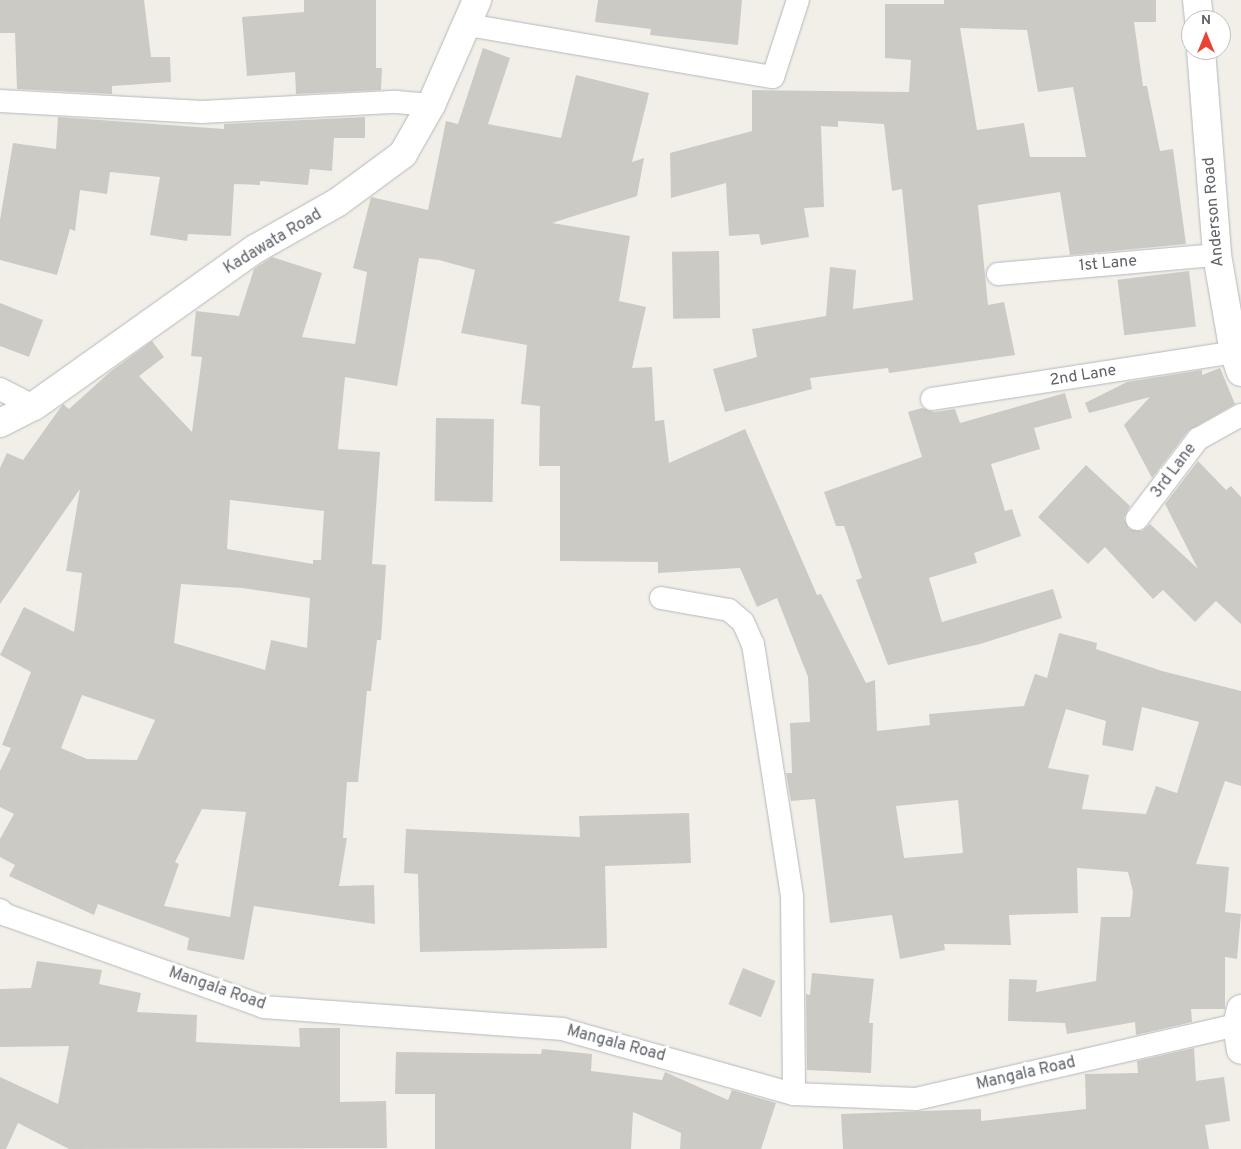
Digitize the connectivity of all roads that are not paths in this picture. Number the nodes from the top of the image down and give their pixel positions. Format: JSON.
{"nodes":[{"id":1,"x":798,"y":0,"type":"edge"},
{"id":2,"x":473,"y":12,"type":"edge"},
{"id":3,"x":1202,"y":60,"type":"edge"},
{"id":4,"x":0,"y":101,"type":"edge"},
{"id":5,"x":431,"y":105,"type":"junction"},
{"id":6,"x":1217,"y":255,"type":"junction"},
{"id":7,"x":998,"y":274,"type":"dead end"},
{"id":8,"x":1237,"y":362,"type":"edge"},
{"id":9,"x":0,"y":389,"type":"edge"},
{"id":10,"x":932,"y":400,"type":"dead end"},
{"id":11,"x":34,"y":406,"type":"junction"},
{"id":12,"x":1241,"y":415,"type":"edge"},
{"id":13,"x":0,"y":423,"type":"edge"},
{"id":14,"x":1137,"y":519,"type":"dead end"},
{"id":15,"x":661,"y":598,"type":"dead end"},
{"id":16,"x":0,"y":910,"type":"edge"},
{"id":17,"x":1240,"y":1028,"type":"edge"},
{"id":18,"x":794,"y":1094,"type":"junction"}],
"edges":[{"from":1,"to":2,"type":"street"},
{"from":2,"to":5,"type":"street","name":"Kadawata Road"},
{"from":3,"to":6,"type":"street","name":"Anderson Road"},
{"from":4,"to":5,"type":"street"},
{"from":5,"to":11,"type":"street","name":"Kadawata Road"},
{"from":6,"to":7,"type":"street","name":"1st Lane"},
{"from":6,"to":8,"type":"street","name":"Anderson Road"},
{"from":8,"to":10,"type":"street","name":"2nd Lane"},
{"from":9,"to":11,"type":"street"},
{"from":11,"to":13,"type":"street","name":"Kadawata Road"},
{"from":12,"to":14,"type":"street","name":"3rd Lane"},
{"from":15,"to":18,"type":"street"},
{"from":16,"to":18,"type":"street","name":"Mangala Road"},
{"from":17,"to":18,"type":"street","name":"Mangala Road"}]}
